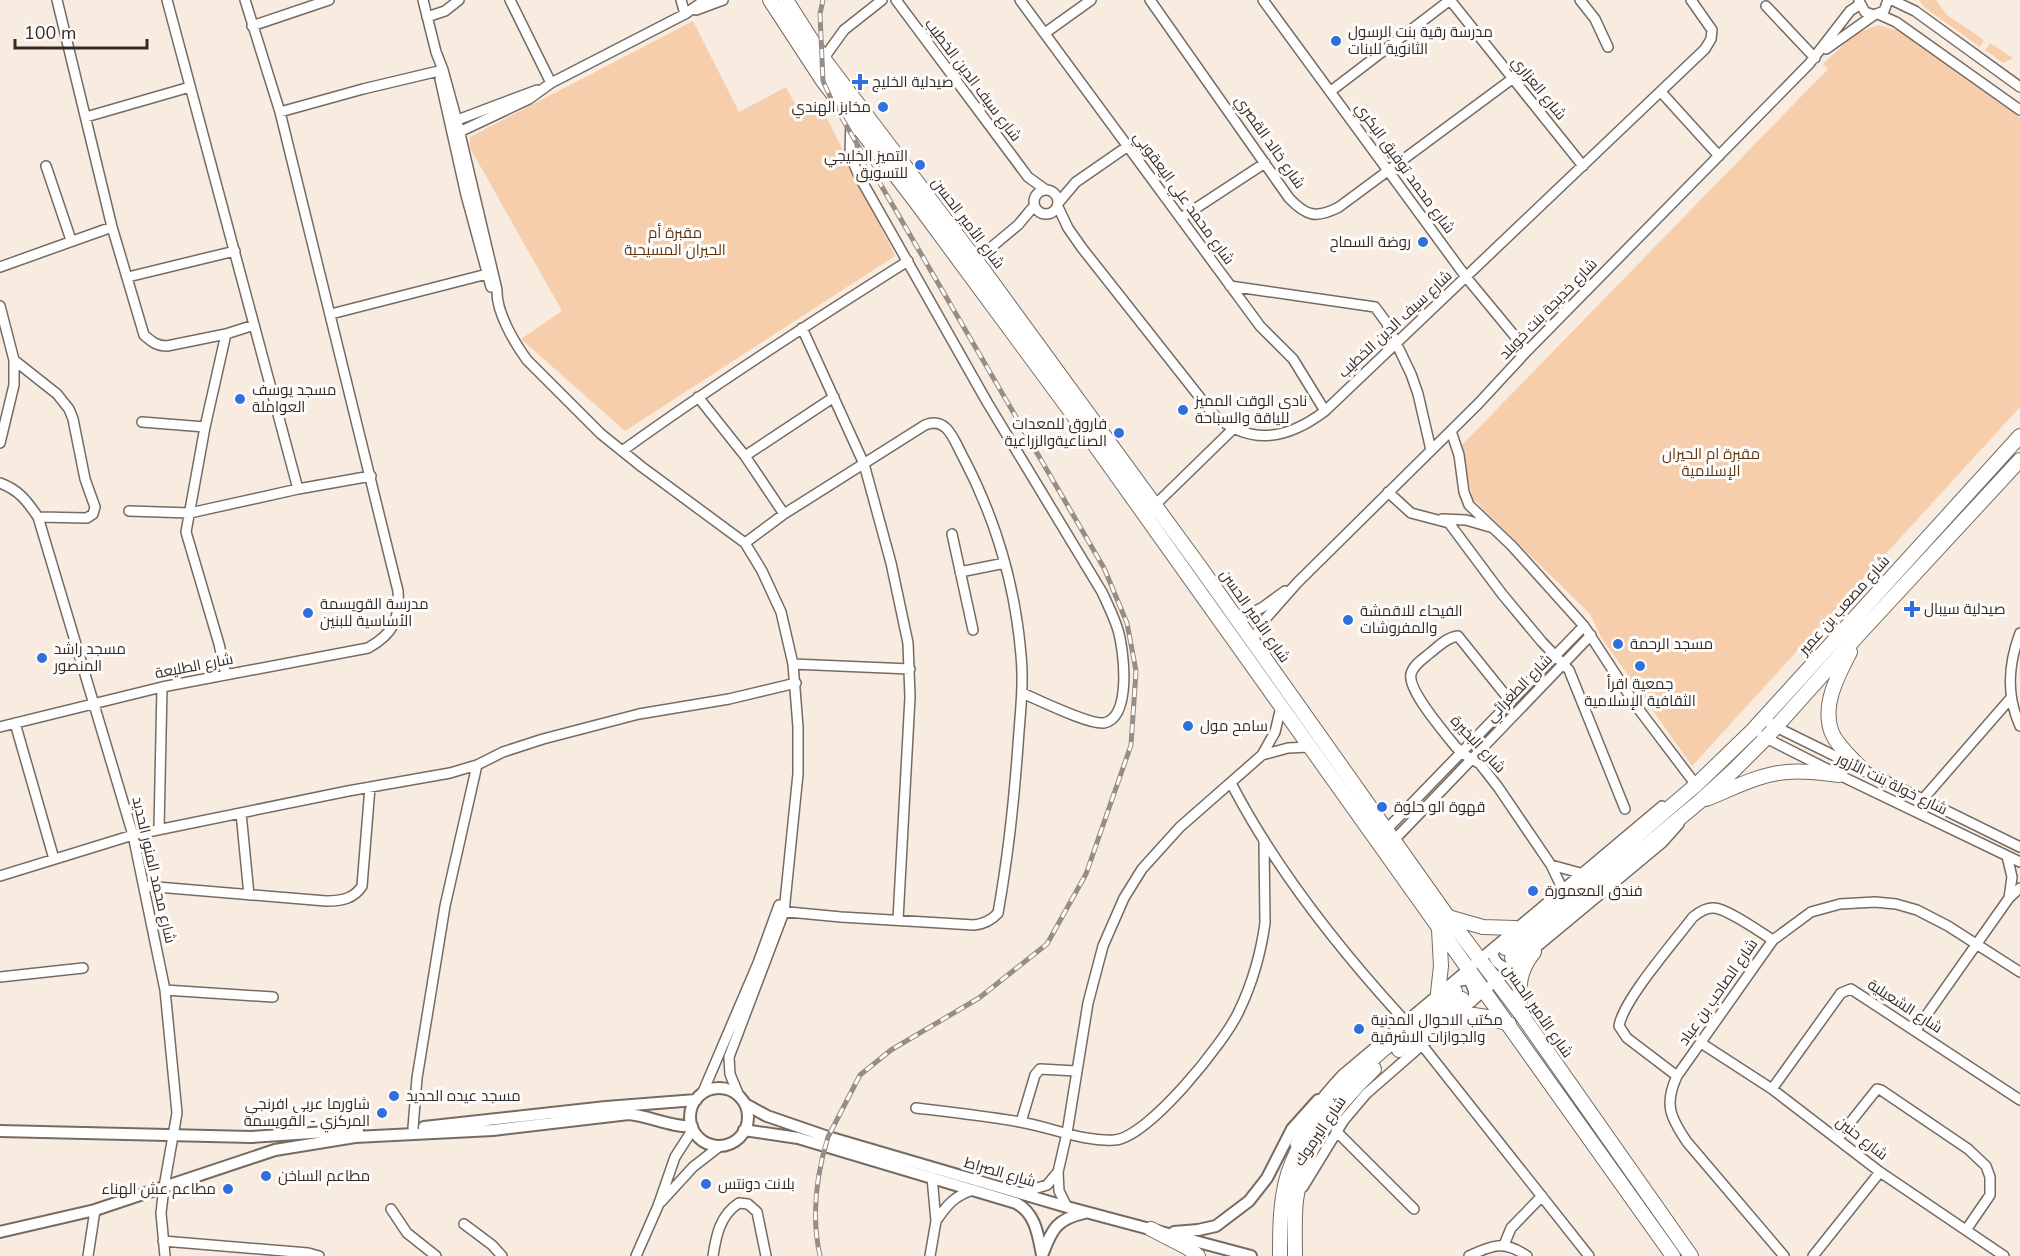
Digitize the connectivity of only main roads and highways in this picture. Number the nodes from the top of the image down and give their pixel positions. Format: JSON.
{"nodes":[{"id":1,"x":770,"y":0,"type":"edge"},
{"id":2,"x":786,"y":0,"type":"edge"},
{"id":3,"x":2020,"y":436,"type":"edge"},
{"id":4,"x":2020,"y":460,"type":"edge"},
{"id":5,"x":1860,"y":633,"type":"junction"},
{"id":6,"x":1862,"y":769,"type":"road end"},
{"id":7,"x":1839,"y":775,"type":"road end"},
{"id":8,"x":1695,"y":805,"type":"junction"},
{"id":9,"x":1443,"y":920,"type":"junction"},
{"id":10,"x":1515,"y":928,"type":"road end"},
{"id":11,"x":1534,"y":952,"type":"road end"},
{"id":12,"x":1438,"y":993,"type":"road end"},
{"id":13,"x":1460,"y":1014,"type":"road end"},
{"id":14,"x":1521,"y":1014,"type":"junction"},
{"id":15,"x":1509,"y":1024,"type":"junction"},
{"id":16,"x":699,"y":1097,"type":"junction"},
{"id":17,"x":742,"y":1100,"type":"junction"},
{"id":18,"x":1318,"y":1100,"type":"road end"},
{"id":19,"x":692,"y":1128,"type":"junction"},
{"id":20,"x":744,"y":1130,"type":"junction"},
{"id":21,"x":0,"y":1131,"type":"edge"},
{"id":22,"x":251,"y":1137,"type":"junction"},
{"id":23,"x":254,"y":1156,"type":"junction"},
{"id":24,"x":1088,"y":1212,"type":"junction"},
{"id":25,"x":1145,"y":1227,"type":"junction"},
{"id":26,"x":0,"y":1232,"type":"edge"},
{"id":27,"x":1165,"y":1232,"type":"junction"},
{"id":28,"x":1042,"y":1255,"type":"edge"},
{"id":29,"x":1186,"y":1256,"type":"edge"},
{"id":30,"x":1198,"y":1256,"type":"edge"},
{"id":31,"x":1251,"y":1256,"type":"edge"},
{"id":32,"x":1280,"y":1256,"type":"edge"},
{"id":33,"x":1295,"y":1256,"type":"edge"},
{"id":34,"x":1672,"y":1256,"type":"edge"},
{"id":35,"x":1691,"y":1256,"type":"edge"}],
"edges":[{"from":1,"to":9,"type":"highway","name":"شارع الأمير الحسن"},
{"from":2,"to":9,"type":"highway","name":"شارع الأمير الحسن"},
{"from":3,"to":8,"type":"highway","name":"شارع مصعب بن عمير"},
{"from":4,"to":5,"type":"highway","name":"شارع مصعب بن عمير"},
{"from":5,"to":6,"type":"highway"},
{"from":5,"to":8,"type":"highway","name":"شارع مصعب بن عمير"},
{"from":7,"to":8,"type":"highway"},
{"from":9,"to":10,"type":"highway"},
{"from":9,"to":12,"type":"highway"},
{"from":9,"to":14,"type":"highway","name":"شارع الأمير الحسن"},
{"from":9,"to":15,"type":"highway","name":"شارع الأمير الحسن"},
{"from":11,"to":14,"type":"highway"},
{"from":13,"to":15,"type":"highway"},
{"from":14,"to":35,"type":"highway","name":"شارع الأمير الحسن"},
{"from":15,"to":34,"type":"highway","name":"شارع الأمير الحسن"},
{"from":16,"to":17,"type":"main road"},
{"from":16,"to":19,"type":"main road"},
{"from":16,"to":22,"type":"main road"},
{"from":17,"to":20,"type":"main road"},
{"from":17,"to":24,"type":"main road","name":"شارع الصراط"},
{"from":18,"to":27,"type":"main road"},
{"from":19,"to":20,"type":"main road"},
{"from":19,"to":23,"type":"main road"},
{"from":20,"to":28,"type":"main road","name":"شارع الصراط"},
{"from":21,"to":22,"type":"main road"},
{"from":22,"to":23,"type":"main road"},
{"from":23,"to":26,"type":"main road"},
{"from":24,"to":25,"type":"main road","name":"شارع الصراط"},
{"from":24,"to":28,"type":"main road"},
{"from":25,"to":27,"type":"main road","name":"شارع الصراط"},
{"from":25,"to":29,"type":"main road"},
{"from":25,"to":30,"type":"highway"},
{"from":27,"to":31,"type":"main road","name":"شارع الصراط"},
{"from":32,"to":33,"type":"highway","name":"شارع اليرموك"}]}
